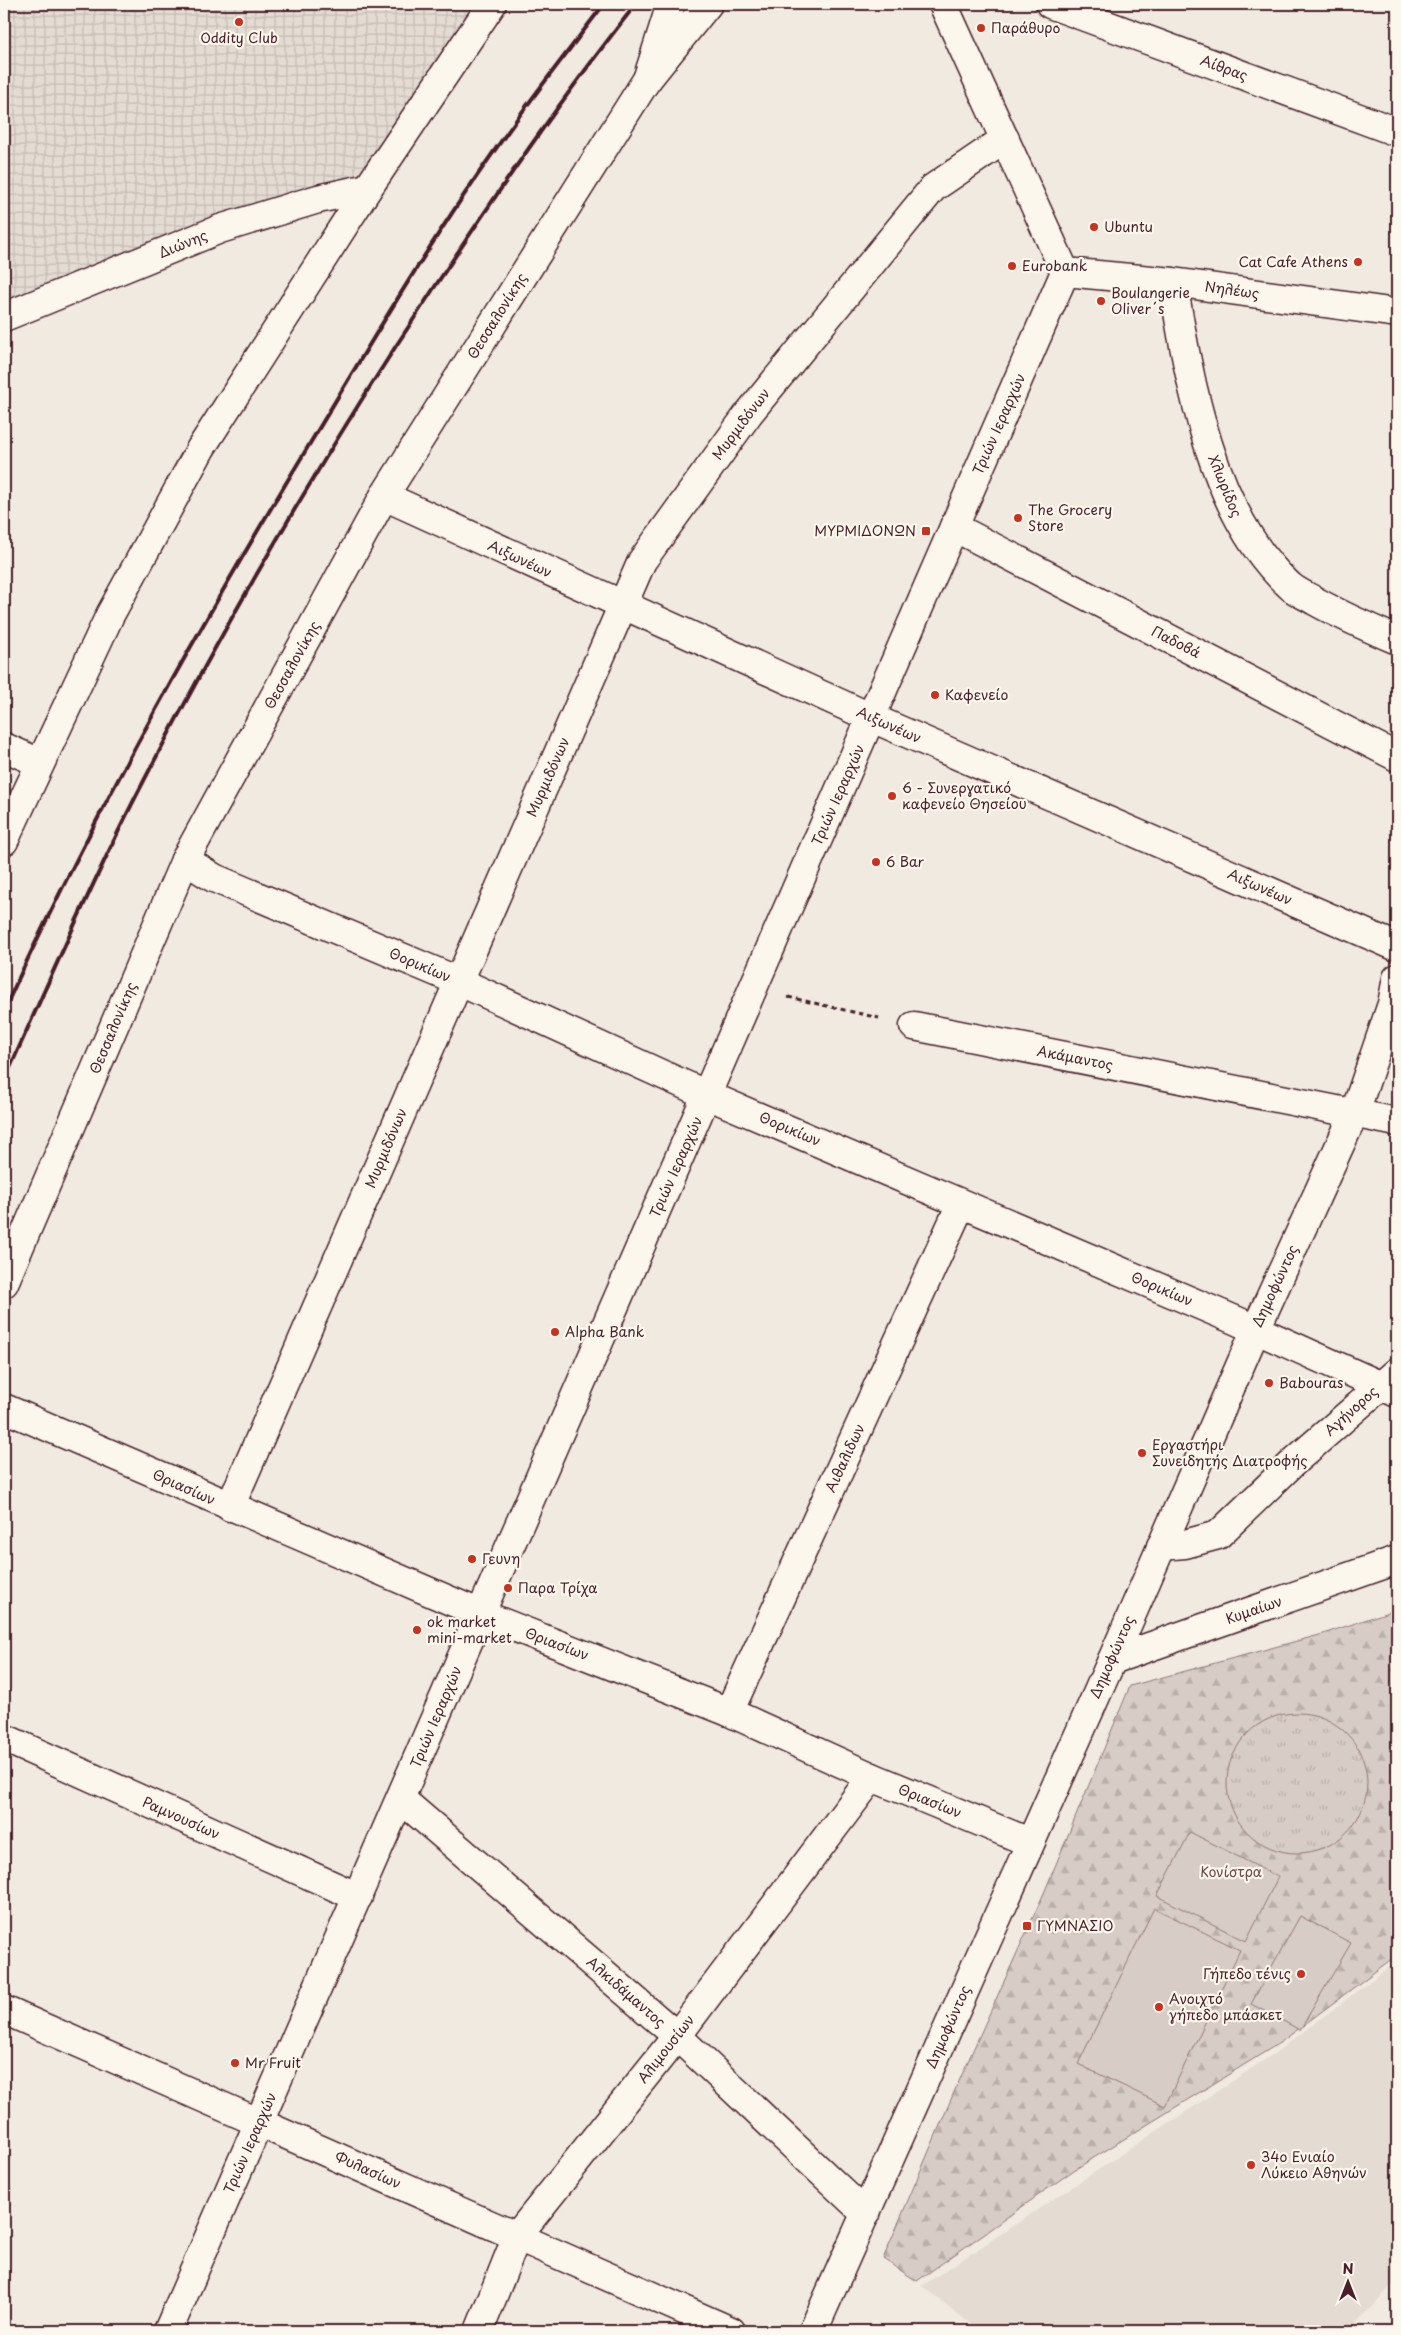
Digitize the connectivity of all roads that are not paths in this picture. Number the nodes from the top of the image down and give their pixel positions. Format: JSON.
{"nodes":[{"id":1,"x":492,"y":4,"type":"edge"},
{"id":2,"x":671,"y":4,"type":"edge"},
{"id":3,"x":708,"y":4,"type":"edge"},
{"id":4,"x":943,"y":4,"type":"edge"},
{"id":5,"x":1050,"y":4,"type":"edge"},
{"id":6,"x":646,"y":81,"type":"junction"},
{"id":7,"x":1397,"y":132,"type":"edge"},
{"id":8,"x":1005,"y":139,"type":"junction"},
{"id":9,"x":368,"y":188,"type":"junction"},
{"id":10,"x":1066,"y":272,"type":"junction"},
{"id":11,"x":1173,"y":282,"type":"junction"},
{"id":12,"x":1397,"y":313,"type":"edge"},
{"id":13,"x":4,"y":317,"type":"edge"},
{"id":14,"x":384,"y":496,"type":"junction"},
{"id":15,"x":954,"y":527,"type":"junction"},
{"id":16,"x":623,"y":606,"type":"junction"},
{"id":17,"x":1397,"y":640,"type":"edge"},
{"id":18,"x":872,"y":718,"type":"junction"},
{"id":19,"x":4,"y":747,"type":"edge"},
{"id":20,"x":1397,"y":756,"type":"edge"},
{"id":21,"x":40,"y":763,"type":"junction"},
{"id":22,"x":4,"y":840,"type":"edge"},
{"id":23,"x":185,"y":860,"type":"junction"},
{"id":24,"x":1397,"y":947,"type":"edge"},
{"id":25,"x":1397,"y":978,"type":"edge"},
{"id":26,"x":458,"y":981,"type":"junction"},
{"id":27,"x":914,"y":1026,"type":"road end"},
{"id":28,"x":707,"y":1095,"type":"junction"},
{"id":29,"x":1355,"y":1112,"type":"junction"},
{"id":30,"x":1397,"y":1122,"type":"edge"},
{"id":31,"x":962,"y":1204,"type":"junction"},
{"id":32,"x":4,"y":1283,"type":"edge"},
{"id":33,"x":1256,"y":1329,"type":"junction"},
{"id":34,"x":1391,"y":1383,"type":"edge"},
{"id":35,"x":4,"y":1408,"type":"edge"},
{"id":36,"x":230,"y":1507,"type":"junction"},
{"id":37,"x":1161,"y":1546,"type":"junction"},
{"id":38,"x":1397,"y":1560,"type":"edge"},
{"id":39,"x":481,"y":1614,"type":"junction"},
{"id":40,"x":1112,"y":1660,"type":"junction"},
{"id":41,"x":730,"y":1712,"type":"junction"},
{"id":42,"x":4,"y":1738,"type":"edge"},
{"id":43,"x":872,"y":1778,"type":"junction"},
{"id":44,"x":400,"y":1799,"type":"junction"},
{"id":45,"x":1029,"y":1842,"type":"junction"},
{"id":46,"x":358,"y":1897,"type":"junction"},
{"id":47,"x":4,"y":2010,"type":"edge"},
{"id":48,"x":677,"y":2036,"type":"junction"},
{"id":49,"x":259,"y":2123,"type":"junction"},
{"id":50,"x":866,"y":2214,"type":"junction"},
{"id":51,"x":516,"y":2236,"type":"junction"},
{"id":52,"x":168,"y":2331,"type":"edge"},
{"id":53,"x":480,"y":2331,"type":"edge"},
{"id":54,"x":732,"y":2331,"type":"edge"},
{"id":55,"x":813,"y":2331,"type":"edge"}],
"edges":[{"from":1,"to":9,"type":"street"},
{"from":2,"to":6,"type":"street","name":"Θεσσαλονίκης"},
{"from":3,"to":6,"type":"street","name":"Θεσσαλονίκης"},
{"from":4,"to":8,"type":"street"},
{"from":5,"to":7,"type":"street","name":"Αίθρας"},
{"from":6,"to":14,"type":"street","name":"Θεσσαλονίκης"},
{"from":8,"to":10,"type":"street"},
{"from":8,"to":16,"type":"street","name":"Μυρμιδόνων"},
{"from":9,"to":13,"type":"street","name":"Διώνης"},
{"from":9,"to":21,"type":"street"},
{"from":10,"to":11,"type":"street","name":"Νηλέως"},
{"from":10,"to":15,"type":"street","name":"Τριών Ιεραρχών"},
{"from":11,"to":12,"type":"street","name":"Νηλέως"},
{"from":11,"to":17,"type":"street","name":"Χλωρίδος"},
{"from":14,"to":16,"type":"street","name":"Αιξωνέων"},
{"from":14,"to":23,"type":"street","name":"Θεσσαλονίκης"},
{"from":15,"to":18,"type":"street","name":"Τριών Ιεραρχών"},
{"from":15,"to":20,"type":"street","name":"Παδοβά"},
{"from":16,"to":18,"type":"street","name":"Αιξωνέων"},
{"from":16,"to":26,"type":"street","name":"Μυρμιδόνων"},
{"from":18,"to":24,"type":"street","name":"Αιξωνέων"},
{"from":18,"to":28,"type":"street","name":"Τριών Ιεραρχών"},
{"from":19,"to":21,"type":"street"},
{"from":21,"to":22,"type":"street"},
{"from":23,"to":26,"type":"street","name":"Θορικίων"},
{"from":23,"to":32,"type":"street","name":"Θεσσαλονίκης"},
{"from":25,"to":29,"type":"street","name":"Δημοφώντος"},
{"from":26,"to":28,"type":"street","name":"Θορικίων"},
{"from":26,"to":36,"type":"street","name":"Μυρμιδόνων"},
{"from":27,"to":29,"type":"street","name":"Ακάμαντος"},
{"from":28,"to":31,"type":"street","name":"Θορικίων"},
{"from":28,"to":39,"type":"street","name":"Τριών Ιεραρχών"},
{"from":29,"to":30,"type":"street","name":"Ακάμαντος"},
{"from":29,"to":33,"type":"street","name":"Δημοφώντος"},
{"from":31,"to":33,"type":"street","name":"Θορικίων"},
{"from":31,"to":41,"type":"street","name":"Αιθαλιδων"},
{"from":33,"to":34,"type":"street","name":"Θορικίων"},
{"from":33,"to":37,"type":"street","name":"Δημοφώντος"},
{"from":34,"to":37,"type":"street","name":"Αγήνορος"},
{"from":35,"to":36,"type":"street","name":"Θριασίων"},
{"from":36,"to":39,"type":"street","name":"Θριασίων"},
{"from":37,"to":40,"type":"street","name":"Δημοφώντος"},
{"from":38,"to":40,"type":"street","name":"Κυμαίων"},
{"from":39,"to":41,"type":"street","name":"Θριασίων"},
{"from":39,"to":44,"type":"street","name":"Τριών Ιεραρχών"},
{"from":40,"to":45,"type":"street","name":"Δημοφώντος"},
{"from":41,"to":43,"type":"street","name":"Θριασίων"},
{"from":42,"to":46,"type":"street","name":"Ραμνουσίων"},
{"from":43,"to":45,"type":"street","name":"Θριασίων"},
{"from":43,"to":48,"type":"street","name":"Αλιμουσίων"},
{"from":44,"to":46,"type":"street","name":"Τριών Ιεραρχών"},
{"from":44,"to":48,"type":"street","name":"Αλκιδάμαντος"},
{"from":45,"to":50,"type":"street","name":"Δημοφώντος"},
{"from":46,"to":49,"type":"street","name":"Τριών Ιεραρχών"},
{"from":47,"to":49,"type":"street","name":"Φυλασίων"},
{"from":48,"to":50,"type":"street","name":"Αλκιδάμαντος"},
{"from":48,"to":51,"type":"street","name":"Αλιμουσίων"},
{"from":49,"to":51,"type":"street","name":"Φυλασίων"},
{"from":49,"to":52,"type":"street","name":"Τριών Ιεραρχών"},
{"from":50,"to":55,"type":"street","name":"Δημοφώντος"},
{"from":51,"to":53,"type":"street","name":"Αλιμουσίων"},
{"from":51,"to":54,"type":"street","name":"Φυλασίων"}]}
